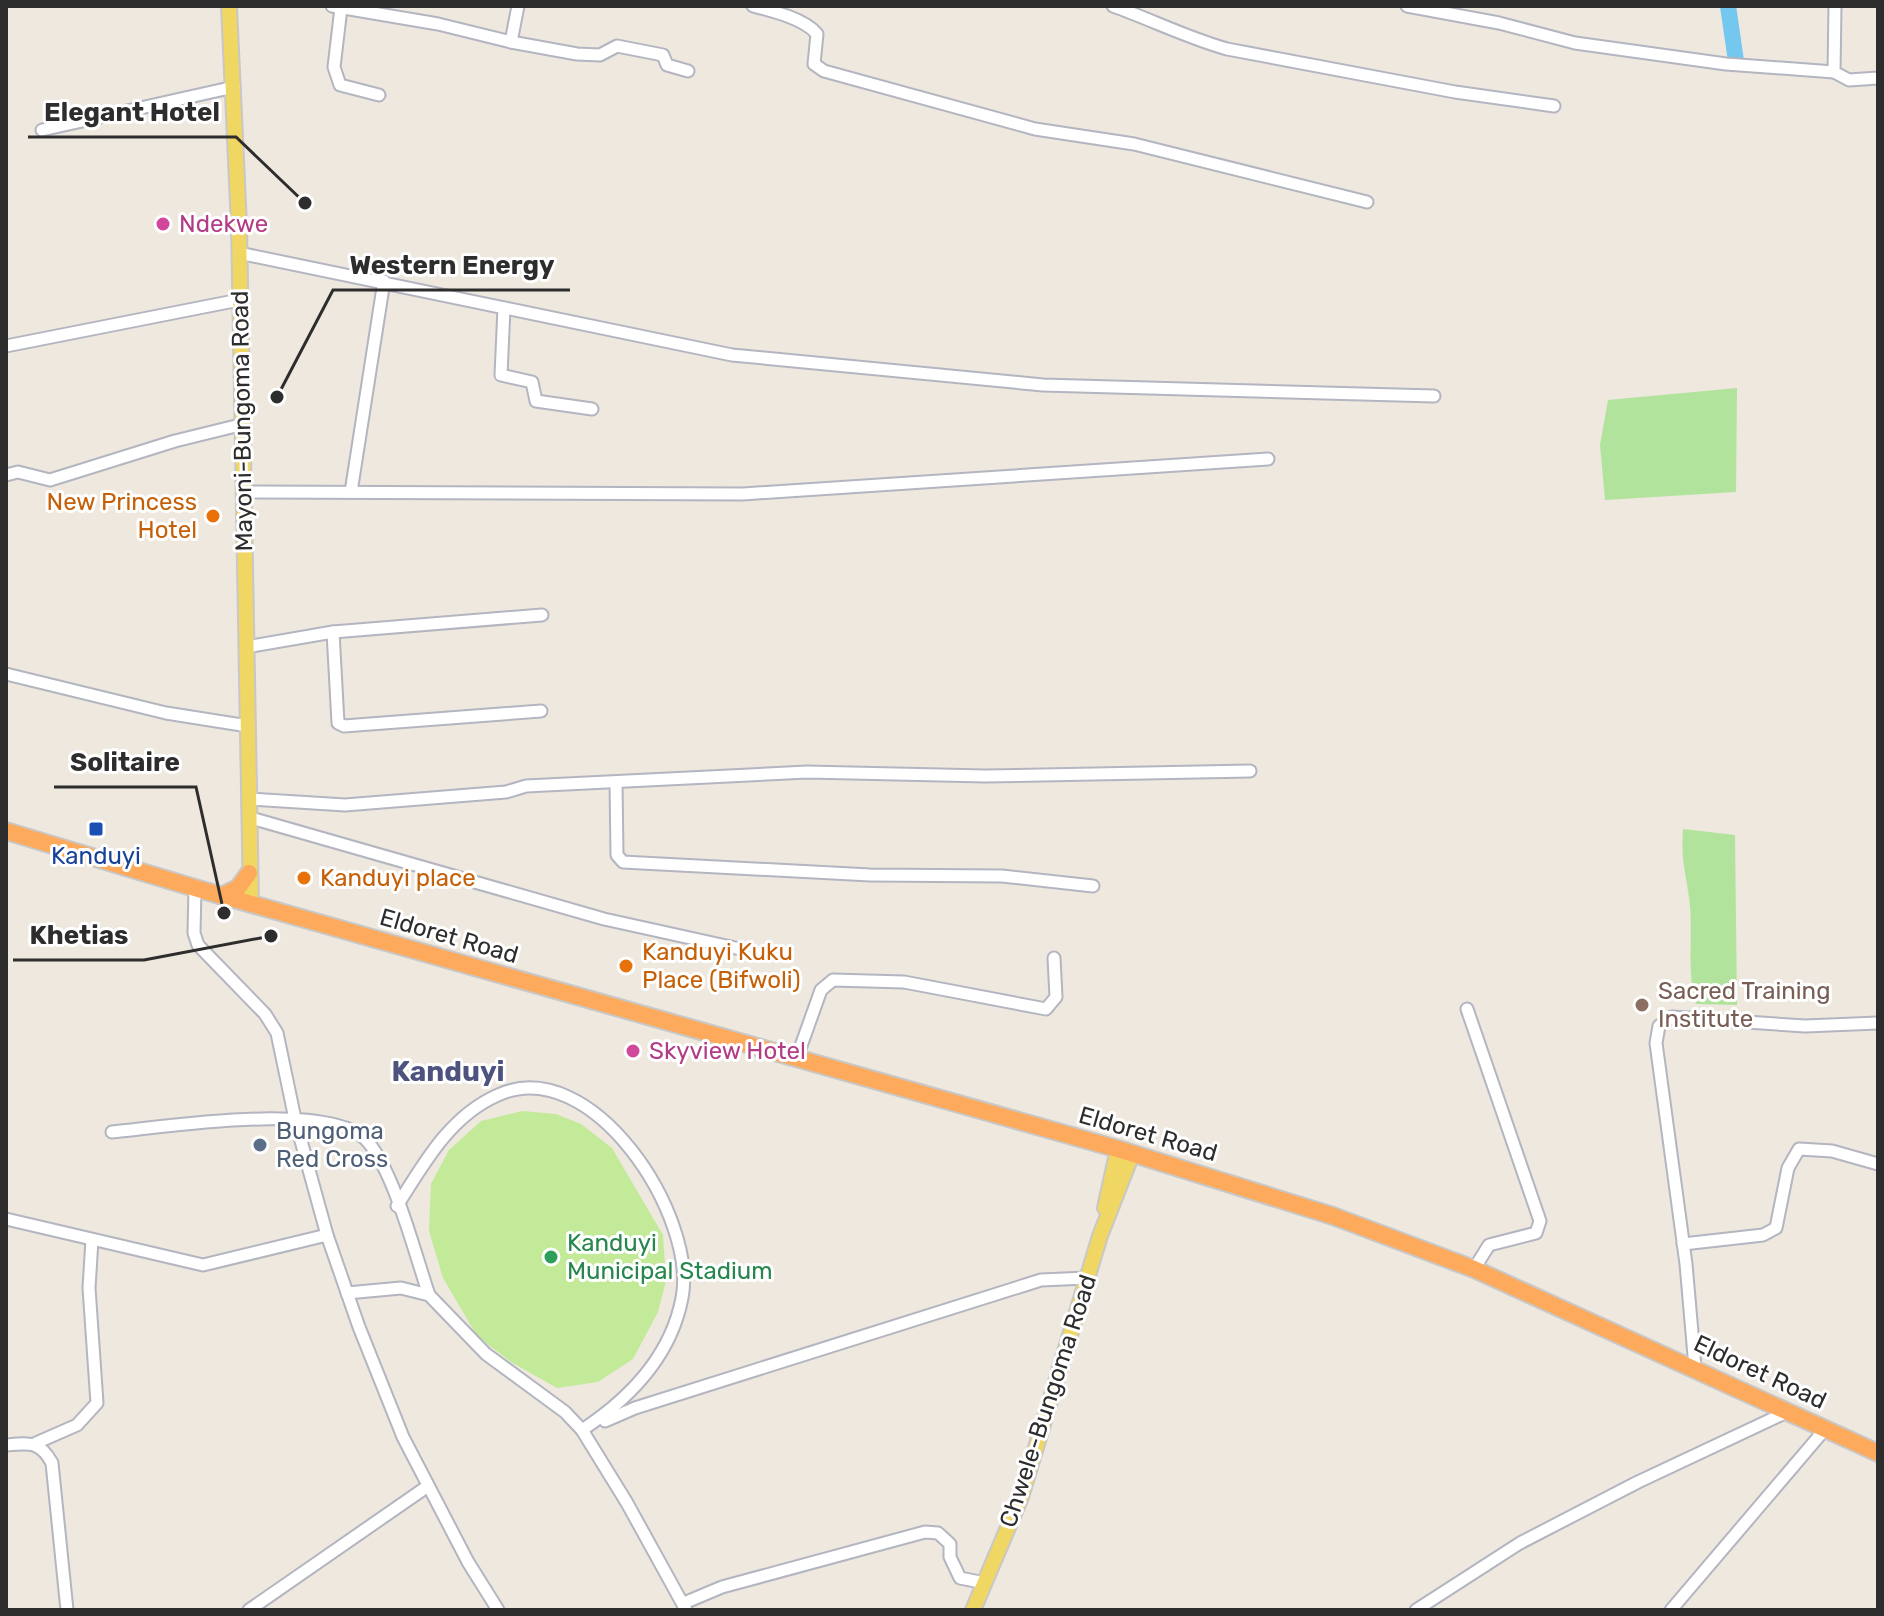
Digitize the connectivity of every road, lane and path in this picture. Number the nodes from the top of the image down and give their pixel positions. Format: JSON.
{"nodes":[{"id":1,"x":229,"y":6,"type":"edge"},
{"id":2,"x":518,"y":6,"type":"edge"},
{"id":3,"x":753,"y":6,"type":"edge"},
{"id":4,"x":1113,"y":6,"type":"edge"},
{"id":5,"x":1407,"y":6,"type":"edge"},
{"id":6,"x":1835,"y":6,"type":"edge"},
{"id":7,"x":337,"y":7,"type":"edge"},
{"id":8,"x":511,"y":42,"type":"junction"},
{"id":9,"x":688,"y":71,"type":"dead end"},
{"id":10,"x":1834,"y":72,"type":"junction"},
{"id":11,"x":1878,"y":78,"type":"edge"},
{"id":12,"x":234,"y":87,"type":"junction"},
{"id":13,"x":379,"y":95,"type":"dead end"},
{"id":14,"x":1554,"y":106,"type":"dead end"},
{"id":15,"x":42,"y":130,"type":"dead end"},
{"id":16,"x":1367,"y":202,"type":"dead end"},
{"id":17,"x":239,"y":253,"type":"junction"},
{"id":18,"x":384,"y":281,"type":"junction"},
{"id":19,"x":239,"y":300,"type":"junction"},
{"id":20,"x":504,"y":308,"type":"junction"},
{"id":21,"x":6,"y":346,"type":"edge"},
{"id":22,"x":1434,"y":396,"type":"dead end"},
{"id":23,"x":592,"y":409,"type":"dead end"},
{"id":24,"x":240,"y":425,"type":"junction"},
{"id":25,"x":1268,"y":459,"type":"dead end"},
{"id":26,"x":6,"y":475,"type":"edge"},
{"id":27,"x":243,"y":492,"type":"junction"},
{"id":28,"x":351,"y":492,"type":"junction"},
{"id":29,"x":542,"y":615,"type":"dead end"},
{"id":30,"x":333,"y":632,"type":"junction"},
{"id":31,"x":246,"y":647,"type":"junction"},
{"id":32,"x":6,"y":674,"type":"edge"},
{"id":33,"x":541,"y":711,"type":"dead end"},
{"id":34,"x":248,"y":726,"type":"junction"},
{"id":35,"x":1250,"y":771,"type":"dead end"},
{"id":36,"x":616,"y":783,"type":"junction"},
{"id":37,"x":249,"y":799,"type":"junction"},
{"id":38,"x":251,"y":818,"type":"junction"},
{"id":39,"x":6,"y":831,"type":"edge"},
{"id":40,"x":252,"y":835,"type":"junction"},
{"id":41,"x":249,"y":873,"type":"junction"},
{"id":42,"x":1093,"y":886,"type":"dead end"},
{"id":43,"x":195,"y":888,"type":"junction"},
{"id":44,"x":222,"y":896,"type":"junction"},
{"id":45,"x":256,"y":904,"type":"junction"},
{"id":46,"x":740,"y":949,"type":"dead end"},
{"id":47,"x":1054,"y":958,"type":"dead end"},
{"id":48,"x":1467,"y":1009,"type":"dead end"},
{"id":49,"x":1878,"y":1023,"type":"edge"},
{"id":50,"x":796,"y":1060,"type":"junction"},
{"id":51,"x":295,"y":1119,"type":"junction"},
{"id":52,"x":112,"y":1132,"type":"dead end"},
{"id":53,"x":1124,"y":1155,"type":"junction"},
{"id":54,"x":1878,"y":1164,"type":"edge"},
{"id":55,"x":397,"y":1206,"type":"junction"},
{"id":56,"x":6,"y":1219,"type":"edge"},
{"id":57,"x":327,"y":1235,"type":"junction"},
{"id":58,"x":92,"y":1240,"type":"junction"},
{"id":59,"x":1683,"y":1244,"type":"junction"},
{"id":60,"x":1474,"y":1269,"type":"junction"},
{"id":61,"x":1087,"y":1278,"type":"junction"},
{"id":62,"x":347,"y":1293,"type":"junction"},
{"id":63,"x":429,"y":1295,"type":"junction"},
{"id":64,"x":1695,"y":1367,"type":"junction"},
{"id":65,"x":1789,"y":1411,"type":"junction"},
{"id":66,"x":1826,"y":1428,"type":"junction"},
{"id":67,"x":582,"y":1430,"type":"junction"},
{"id":68,"x":36,"y":1443,"type":"junction"},
{"id":69,"x":6,"y":1445,"type":"edge"},
{"id":70,"x":1878,"y":1453,"type":"edge"},
{"id":71,"x":428,"y":1486,"type":"junction"},
{"id":72,"x":985,"y":1583,"type":"junction"},
{"id":73,"x":685,"y":1606,"type":"edge"},
{"id":74,"x":67,"y":1610,"type":"edge"},
{"id":75,"x":249,"y":1610,"type":"edge"},
{"id":76,"x":498,"y":1610,"type":"edge"},
{"id":77,"x":973,"y":1610,"type":"edge"},
{"id":78,"x":1416,"y":1610,"type":"edge"},
{"id":79,"x":1671,"y":1610,"type":"edge"}],
"edges":[{"from":1,"to":12,"type":"main road","name":"Mayoni-Bungoma Road"},
{"from":2,"to":8,"type":"street"},
{"from":3,"to":16,"type":"street"},
{"from":4,"to":14,"type":"street"},
{"from":5,"to":10,"type":"street"},
{"from":6,"to":10,"type":"street"},
{"from":7,"to":8,"type":"street"},
{"from":7,"to":13,"type":"street"},
{"from":8,"to":9,"type":"street"},
{"from":10,"to":11,"type":"street"},
{"from":12,"to":15,"type":"street"},
{"from":12,"to":17,"type":"main road","name":"Mayoni-Bungoma Road"},
{"from":17,"to":18,"type":"street"},
{"from":17,"to":19,"type":"main road","name":"Mayoni-Bungoma Road"},
{"from":18,"to":20,"type":"street"},
{"from":18,"to":28,"type":"street"},
{"from":19,"to":21,"type":"street"},
{"from":19,"to":24,"type":"main road","name":"Mayoni-Bungoma Road"},
{"from":20,"to":22,"type":"street"},
{"from":20,"to":23,"type":"street"},
{"from":24,"to":26,"type":"street"},
{"from":24,"to":27,"type":"main road","name":"Mayoni-Bungoma Road"},
{"from":25,"to":28,"type":"street"},
{"from":27,"to":28,"type":"street"},
{"from":27,"to":31,"type":"main road","name":"Mayoni-Bungoma Road"},
{"from":29,"to":30,"type":"street"},
{"from":30,"to":31,"type":"street"},
{"from":30,"to":33,"type":"street"},
{"from":31,"to":34,"type":"main road","name":"Mayoni-Bungoma Road"},
{"from":32,"to":34,"type":"street"},
{"from":34,"to":37,"type":"main road","name":"Mayoni-Bungoma Road"},
{"from":35,"to":36,"type":"street"},
{"from":36,"to":37,"type":"street"},
{"from":36,"to":42,"type":"street"},
{"from":37,"to":38,"type":"main road","name":"Mayoni-Bungoma Road"},
{"from":38,"to":40,"type":"main road","name":"Mayoni-Bungoma Road"},
{"from":38,"to":46,"type":"street"},
{"from":39,"to":43,"type":"highway","name":"Eldoret Road"},
{"from":40,"to":41,"type":"main road"},
{"from":40,"to":45,"type":"main road"},
{"from":41,"to":44,"type":"highway"},
{"from":41,"to":45,"type":"main road"},
{"from":43,"to":44,"type":"highway","name":"Eldoret Road"},
{"from":43,"to":51,"type":"street"},
{"from":44,"to":45,"type":"highway","name":"Eldoret Road"},
{"from":45,"to":50,"type":"highway","name":"Eldoret Road"},
{"from":47,"to":50,"type":"street"},
{"from":48,"to":60,"type":"street"},
{"from":49,"to":59,"type":"street"},
{"from":50,"to":53,"type":"highway","name":"Eldoret Road"},
{"from":51,"to":52,"type":"street"},
{"from":51,"to":55,"type":"street"},
{"from":51,"to":57,"type":"street"},
{"from":53,"to":60,"type":"highway","name":"Eldoret Road"},
{"from":53,"to":61,"type":"main road","name":"Chwele-Bungoma Road"},
{"from":54,"to":59,"type":"street"},
{"from":55,"to":63,"type":"street"},
{"from":55,"to":67,"type":"street"},
{"from":56,"to":58,"type":"street"},
{"from":57,"to":58,"type":"street"},
{"from":57,"to":62,"type":"street"},
{"from":58,"to":68,"type":"street"},
{"from":59,"to":64,"type":"street"},
{"from":60,"to":64,"type":"highway","name":"Eldoret Road"},
{"from":61,"to":67,"type":"street"},
{"from":61,"to":72,"type":"main road","name":"Chwele-Bungoma Road"},
{"from":62,"to":63,"type":"street"},
{"from":62,"to":71,"type":"street"},
{"from":63,"to":67,"type":"street"},
{"from":64,"to":65,"type":"highway","name":"Eldoret Road"},
{"from":65,"to":66,"type":"highway","name":"Eldoret Road"},
{"from":65,"to":78,"type":"street"},
{"from":66,"to":70,"type":"highway","name":"Eldoret Road"},
{"from":66,"to":79,"type":"street"},
{"from":67,"to":73,"type":"street"},
{"from":68,"to":69,"type":"street"},
{"from":68,"to":74,"type":"street"},
{"from":71,"to":75,"type":"street"},
{"from":71,"to":76,"type":"street"},
{"from":72,"to":73,"type":"street"},
{"from":72,"to":77,"type":"main road","name":"Chwele-Bungoma Road"}]}
